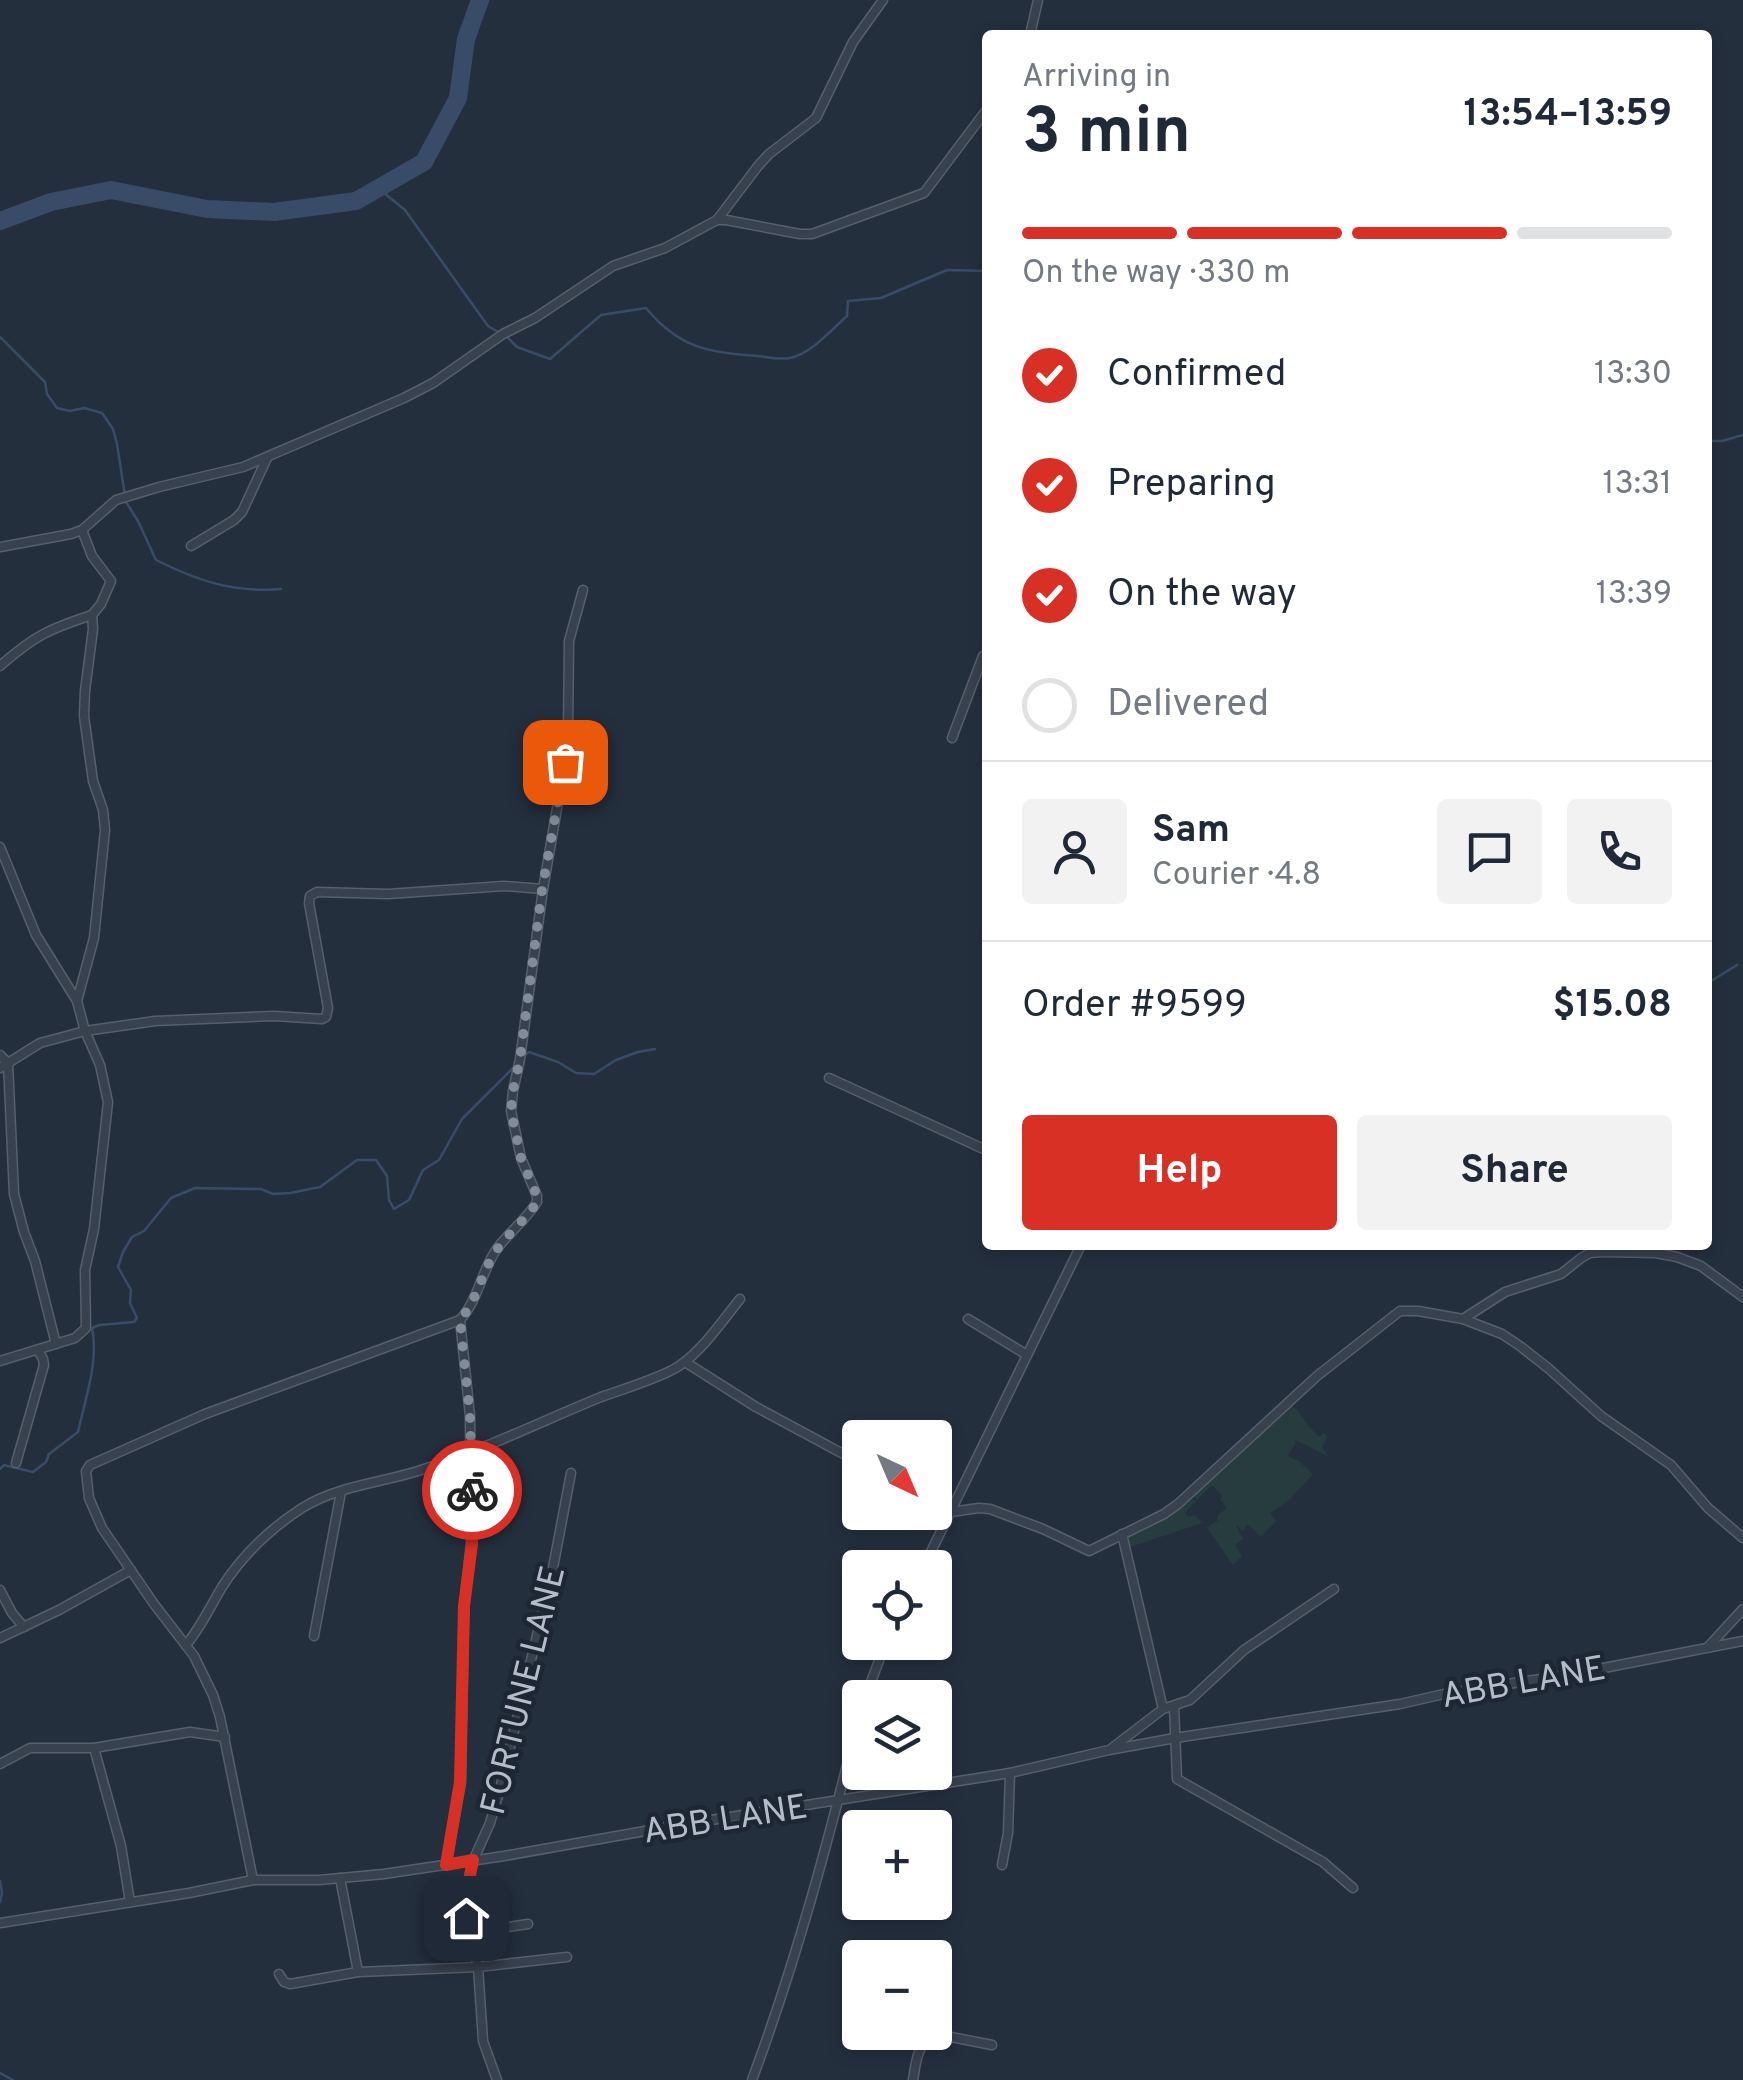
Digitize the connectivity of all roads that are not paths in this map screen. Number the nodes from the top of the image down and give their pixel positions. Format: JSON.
{"nodes":[{"id":1,"x":883,"y":0,"type":"edge"},
{"id":2,"x":1038,"y":0,"type":"edge"},
{"id":3,"x":1031,"y":30,"type":"edge"},
{"id":4,"x":982,"y":116,"type":"edge"},
{"id":5,"x":717,"y":220,"type":"junction"},
{"id":6,"x":268,"y":458,"type":"junction"},
{"id":7,"x":82,"y":530,"type":"junction"},
{"id":8,"x":191,"y":546,"type":"dead end"},
{"id":9,"x":0,"y":547,"type":"edge"},
{"id":10,"x":582,"y":590,"type":"dead end"},
{"id":11,"x":92,"y":615,"type":"junction"},
{"id":12,"x":982,"y":659,"type":"edge"},
{"id":13,"x":0,"y":666,"type":"edge"},
{"id":14,"x":952,"y":738,"type":"dead end"},
{"id":15,"x":0,"y":847,"type":"edge"},
{"id":16,"x":542,"y":890,"type":"junction"},
{"id":17,"x":77,"y":1001,"type":"junction"},
{"id":18,"x":85,"y":1031,"type":"junction"},
{"id":19,"x":0,"y":1055,"type":"edge"},
{"id":20,"x":4,"y":1066,"type":"edge"},
{"id":21,"x":829,"y":1078,"type":"dead end"},
{"id":22,"x":982,"y":1148,"type":"edge"},
{"id":23,"x":1078,"y":1250,"type":"edge"},
{"id":24,"x":1743,"y":1297,"type":"edge"},
{"id":25,"x":740,"y":1299,"type":"dead end"},
{"id":26,"x":968,"y":1319,"type":"dead end"},
{"id":27,"x":460,"y":1320,"type":"junction"},
{"id":28,"x":1463,"y":1320,"type":"junction"},
{"id":29,"x":56,"y":1344,"type":"junction"},
{"id":30,"x":38,"y":1350,"type":"junction"},
{"id":31,"x":1027,"y":1356,"type":"junction"},
{"id":32,"x":0,"y":1361,"type":"edge"},
{"id":33,"x":685,"y":1362,"type":"junction"},
{"id":34,"x":472,"y":1452,"type":"junction"},
{"id":35,"x":842,"y":1453,"type":"edge"},
{"id":36,"x":16,"y":1463,"type":"dead end"},
{"id":37,"x":571,"y":1474,"type":"dead end"},
{"id":38,"x":341,"y":1492,"type":"junction"},
{"id":39,"x":952,"y":1508,"type":"edge"},
{"id":40,"x":952,"y":1512,"type":"edge"},
{"id":41,"x":1122,"y":1534,"type":"junction"},
{"id":42,"x":1743,"y":1538,"type":"edge"},
{"id":43,"x":131,"y":1570,"type":"junction"},
{"id":44,"x":1334,"y":1589,"type":"dead end"},
{"id":45,"x":0,"y":1590,"type":"edge"},
{"id":46,"x":1743,"y":1609,"type":"edge"},
{"id":47,"x":24,"y":1627,"type":"junction"},
{"id":48,"x":314,"y":1636,"type":"dead end"},
{"id":49,"x":0,"y":1638,"type":"edge"},
{"id":50,"x":1743,"y":1640,"type":"edge"},
{"id":51,"x":186,"y":1645,"type":"junction"},
{"id":52,"x":1709,"y":1646,"type":"junction"},
{"id":53,"x":1174,"y":1706,"type":"junction"},
{"id":54,"x":1163,"y":1708,"type":"junction"},
{"id":55,"x":225,"y":1737,"type":"junction"},
{"id":56,"x":1175,"y":1738,"type":"junction"},
{"id":57,"x":94,"y":1748,"type":"junction"},
{"id":58,"x":1108,"y":1750,"type":"junction"},
{"id":59,"x":0,"y":1764,"type":"edge"},
{"id":60,"x":1010,"y":1773,"type":"junction"},
{"id":61,"x":842,"y":1784,"type":"edge"},
{"id":62,"x":838,"y":1800,"type":"junction"},
{"id":63,"x":473,"y":1860,"type":"junction"},
{"id":64,"x":446,"y":1865,"type":"junction"},
{"id":65,"x":1002,"y":1865,"type":"dead end"},
{"id":66,"x":340,"y":1878,"type":"junction"},
{"id":67,"x":253,"y":1880,"type":"junction"},
{"id":68,"x":1352,"y":1888,"type":"dead end"},
{"id":69,"x":130,"y":1902,"type":"junction"},
{"id":70,"x":0,"y":1924,"type":"edge"},
{"id":71,"x":528,"y":1924,"type":"dead end"},
{"id":72,"x":470,"y":1933,"type":"junction"},
{"id":73,"x":567,"y":1956,"type":"dead end"},
{"id":74,"x":478,"y":1967,"type":"junction"},
{"id":75,"x":358,"y":1972,"type":"junction"},
{"id":76,"x":279,"y":1974,"type":"dead end"},
{"id":77,"x":992,"y":2044,"type":"dead end"},
{"id":78,"x":497,"y":2080,"type":"edge"},
{"id":79,"x":752,"y":2080,"type":"edge"},
{"id":80,"x":912,"y":2080,"type":"edge"}],
"edges":[{"from":1,"to":5,"type":"street"},
{"from":2,"to":3,"type":"street"},
{"from":4,"to":5,"type":"street"},
{"from":5,"to":6,"type":"street"},
{"from":6,"to":7,"type":"street"},
{"from":6,"to":8,"type":"street"},
{"from":7,"to":9,"type":"street"},
{"from":7,"to":11,"type":"street"},
{"from":10,"to":16,"type":"street"},
{"from":11,"to":13,"type":"street"},
{"from":11,"to":17,"type":"street"},
{"from":12,"to":14,"type":"street"},
{"from":15,"to":17,"type":"street"},
{"from":16,"to":18,"type":"street"},
{"from":16,"to":27,"type":"street"},
{"from":17,"to":18,"type":"street"},
{"from":18,"to":20,"type":"street"},
{"from":18,"to":29,"type":"street"},
{"from":19,"to":20,"type":"street"},
{"from":20,"to":29,"type":"street"},
{"from":21,"to":22,"type":"street"},
{"from":23,"to":31,"type":"street"},
{"from":24,"to":28,"type":"street"},
{"from":25,"to":33,"type":"street"},
{"from":26,"to":31,"type":"street"},
{"from":27,"to":34,"type":"street"},
{"from":27,"to":43,"type":"street"},
{"from":28,"to":41,"type":"street"},
{"from":28,"to":42,"type":"street"},
{"from":29,"to":30,"type":"street"},
{"from":30,"to":32,"type":"street"},
{"from":30,"to":36,"type":"street"},
{"from":31,"to":39,"type":"street"},
{"from":33,"to":34,"type":"street"},
{"from":33,"to":35,"type":"street"},
{"from":34,"to":38,"type":"street"},
{"from":34,"to":64,"type":"street"},
{"from":37,"to":63,"type":"street","name":"FORTUNE LANE"},
{"from":38,"to":48,"type":"street"},
{"from":38,"to":51,"type":"street"},
{"from":40,"to":41,"type":"street"},
{"from":41,"to":54,"type":"street"},
{"from":43,"to":47,"type":"street"},
{"from":43,"to":51,"type":"street"},
{"from":44,"to":53,"type":"street"},
{"from":45,"to":47,"type":"street"},
{"from":46,"to":52,"type":"street"},
{"from":47,"to":49,"type":"street"},
{"from":50,"to":52,"type":"street","name":"ABB LANE"},
{"from":51,"to":55,"type":"street"},
{"from":52,"to":56,"type":"street","name":"ABB LANE"},
{"from":53,"to":54,"type":"street"},
{"from":53,"to":56,"type":"street"},
{"from":54,"to":58,"type":"street"},
{"from":55,"to":57,"type":"street"},
{"from":55,"to":67,"type":"street"},
{"from":56,"to":58,"type":"street","name":"ABB LANE"},
{"from":56,"to":68,"type":"street"},
{"from":57,"to":59,"type":"street"},
{"from":57,"to":69,"type":"street"},
{"from":58,"to":60,"type":"street","name":"ABB LANE"},
{"from":60,"to":62,"type":"street","name":"ABB LANE"},
{"from":60,"to":65,"type":"street"},
{"from":61,"to":62,"type":"street"},
{"from":62,"to":63,"type":"street","name":"ABB LANE"},
{"from":62,"to":79,"type":"street"},
{"from":63,"to":64,"type":"street","name":"ABB LANE"},
{"from":63,"to":72,"type":"street","name":"FORTUNE LANE"},
{"from":64,"to":66,"type":"street","name":"ABB LANE"},
{"from":66,"to":67,"type":"street","name":"ABB LANE"},
{"from":66,"to":75,"type":"street"},
{"from":67,"to":69,"type":"street","name":"ABB LANE"},
{"from":69,"to":70,"type":"street","name":"ABB LANE"},
{"from":71,"to":72,"type":"street"},
{"from":72,"to":74,"type":"street","name":"FORTUNE LANE"},
{"from":73,"to":74,"type":"street"},
{"from":74,"to":75,"type":"street"},
{"from":74,"to":78,"type":"street","name":"FORTUNE LANE"},
{"from":75,"to":76,"type":"street"},
{"from":77,"to":80,"type":"street"}]}
